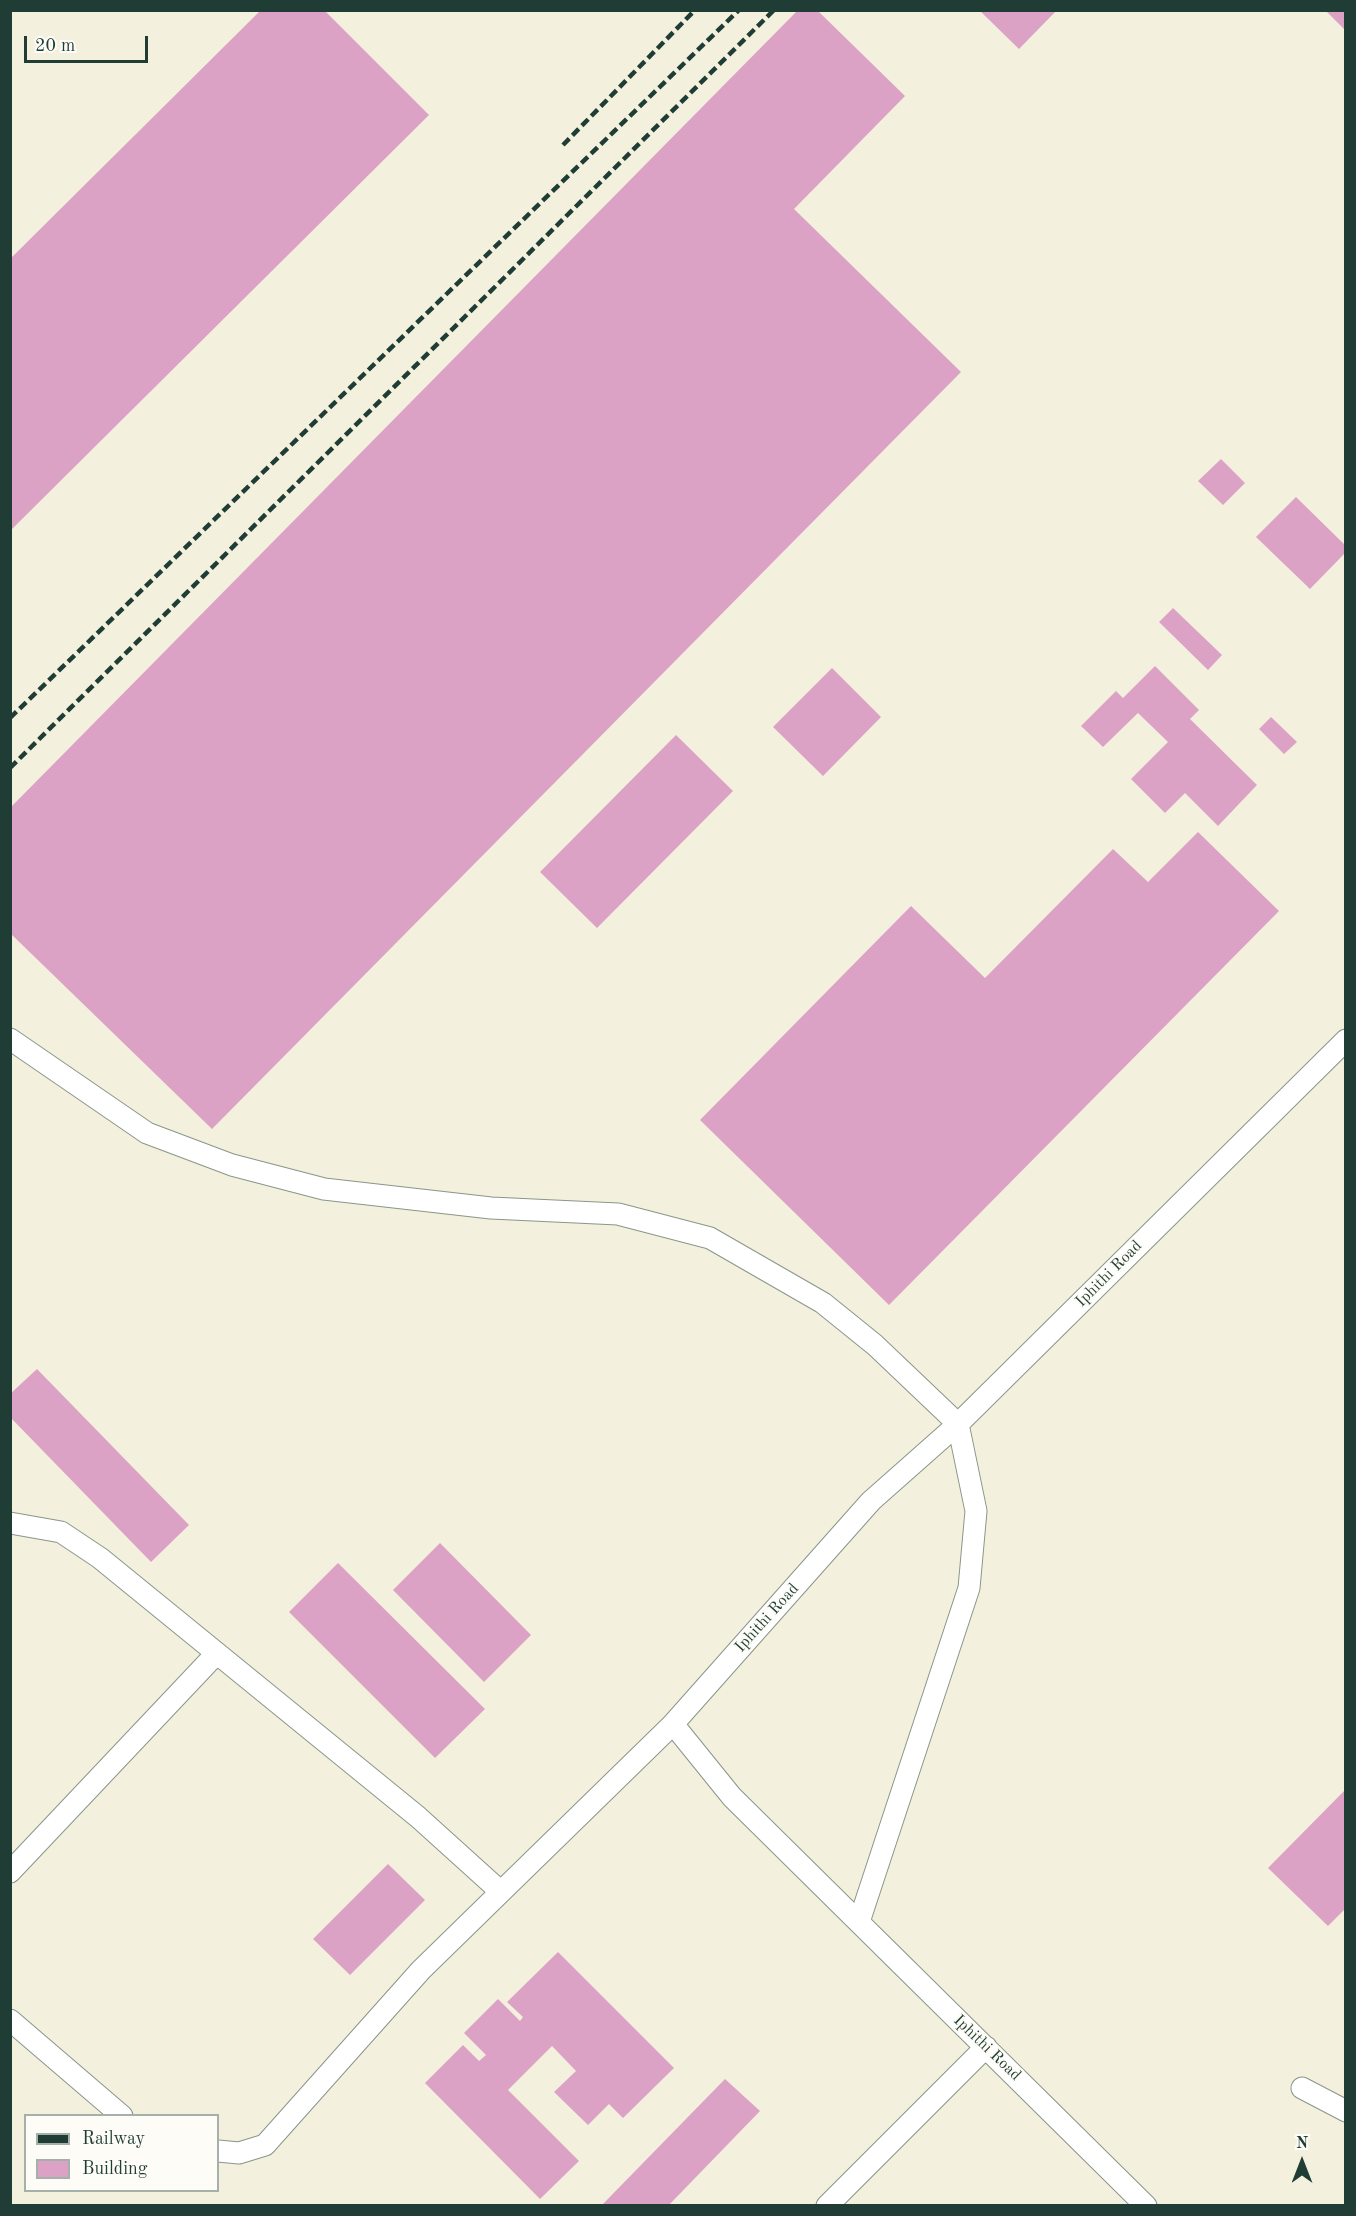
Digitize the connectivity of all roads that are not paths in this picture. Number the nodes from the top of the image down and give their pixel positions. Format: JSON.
{"nodes":[{"id":1,"x":10,"y":1039,"type":"edge"},
{"id":2,"x":1346,"y":1040,"type":"edge"},
{"id":3,"x":958,"y":1424,"type":"junction"},
{"id":4,"x":10,"y":1523,"type":"edge"},
{"id":5,"x":216,"y":1654,"type":"junction"},
{"id":6,"x":672,"y":1724,"type":"junction"},
{"id":7,"x":10,"y":1872,"type":"edge"},
{"id":8,"x":501,"y":1892,"type":"junction"},
{"id":9,"x":859,"y":1922,"type":"junction"},
{"id":10,"x":10,"y":2020,"type":"edge"},
{"id":11,"x":986,"y":2047,"type":"junction"},
{"id":12,"x":1302,"y":2088,"type":"dead end"},
{"id":13,"x":1346,"y":2111,"type":"edge"},
{"id":14,"x":121,"y":2114,"type":"edge"},
{"id":15,"x":219,"y":2151,"type":"edge"},
{"id":16,"x":827,"y":2205,"type":"edge"},
{"id":17,"x":1146,"y":2205,"type":"edge"}],
"edges":[{"from":1,"to":3,"type":"lane"},
{"from":2,"to":3,"type":"lane","name":"Iphithi Road"},
{"from":3,"to":6,"type":"lane","name":"Iphithi Road"},
{"from":3,"to":9,"type":"lane"},
{"from":4,"to":5,"type":"lane"},
{"from":5,"to":7,"type":"lane"},
{"from":5,"to":8,"type":"lane"},
{"from":6,"to":8,"type":"lane"},
{"from":6,"to":9,"type":"lane","name":"Iphithi Road"},
{"from":8,"to":15,"type":"lane"},
{"from":9,"to":11,"type":"lane","name":"Iphithi Road"},
{"from":10,"to":14,"type":"lane"},
{"from":11,"to":16,"type":"lane"},
{"from":11,"to":17,"type":"lane","name":"Iphithi Road"},
{"from":12,"to":13,"type":"lane"}]}
